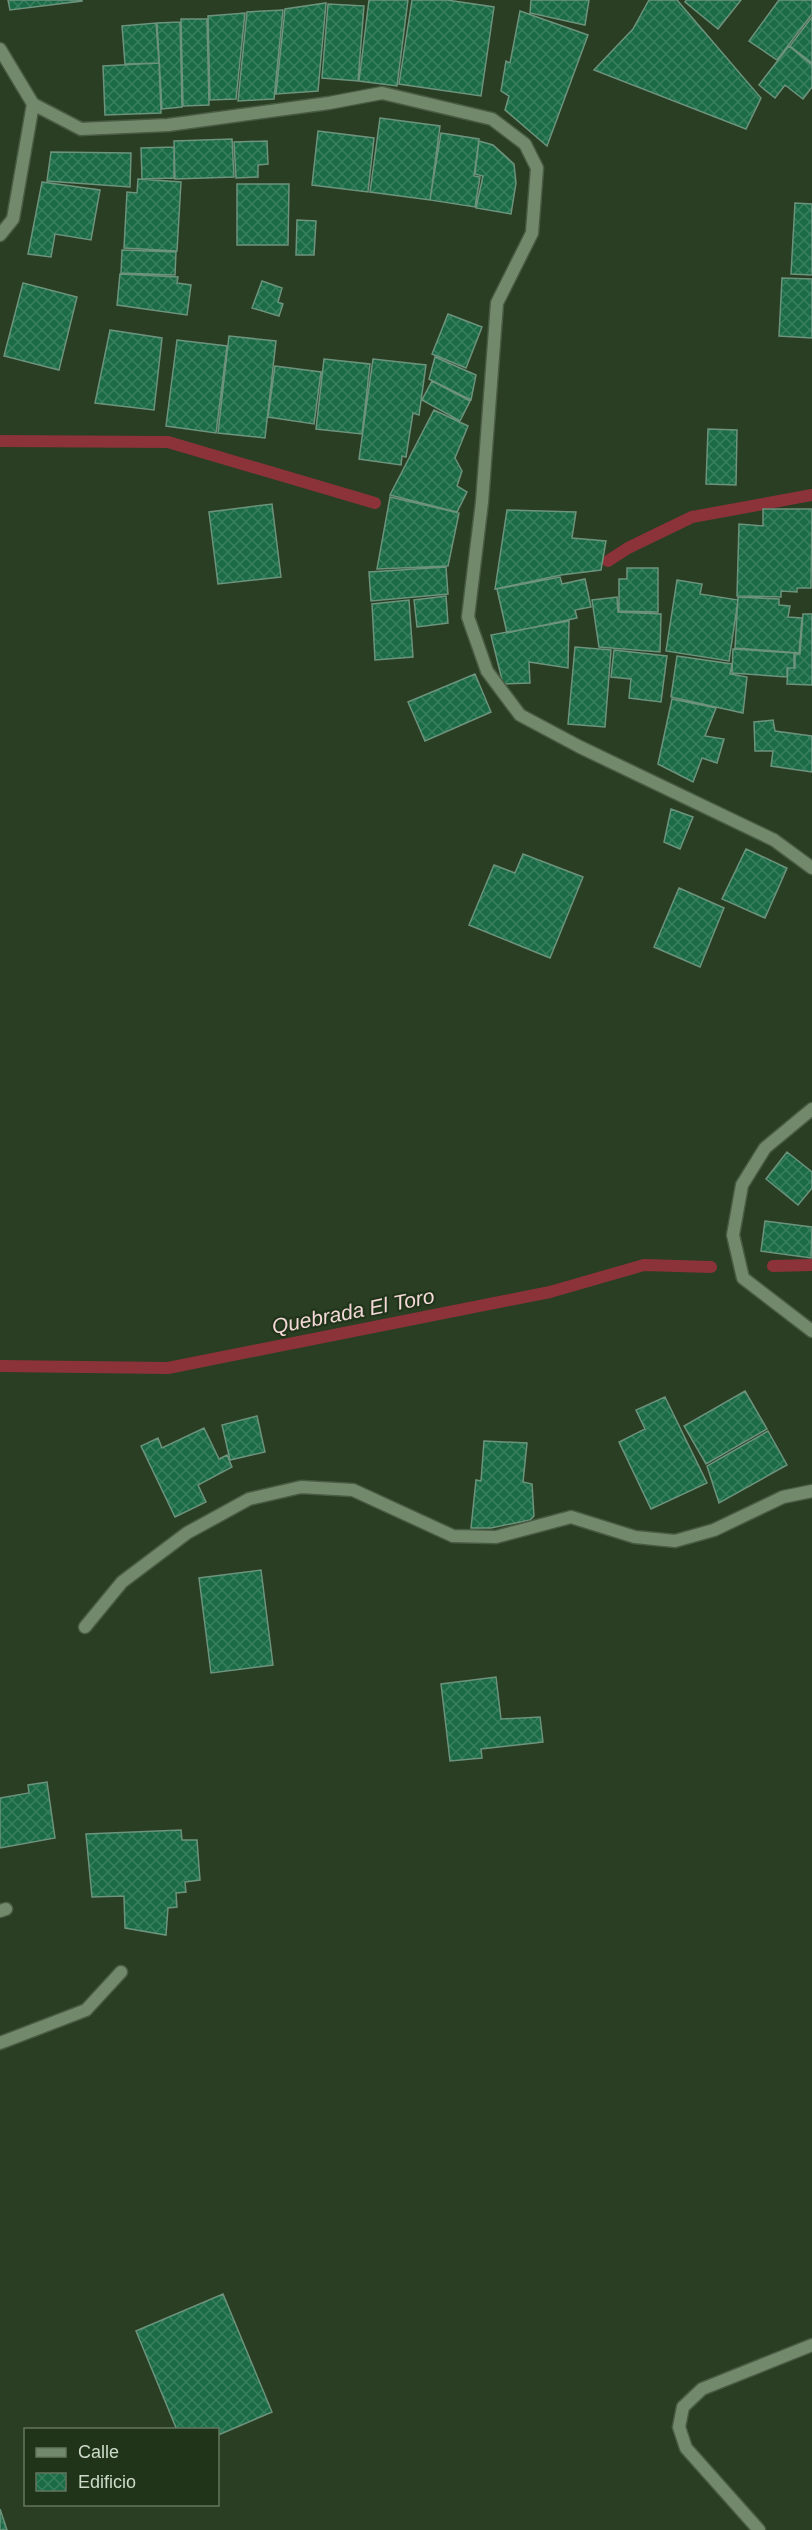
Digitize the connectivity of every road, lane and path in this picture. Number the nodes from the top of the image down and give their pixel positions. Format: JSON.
{"nodes":[{"id":1,"x":0,"y":49,"type":"edge"},
{"id":2,"x":33,"y":104,"type":"junction"},
{"id":3,"x":0,"y":235,"type":"edge"},
{"id":4,"x":812,"y":868,"type":"edge"},
{"id":5,"x":812,"y":1109,"type":"edge"},
{"id":6,"x":812,"y":1331,"type":"edge"},
{"id":7,"x":812,"y":1491,"type":"edge"},
{"id":8,"x":85,"y":1627,"type":"dead end"},
{"id":9,"x":121,"y":1972,"type":"dead end"},
{"id":10,"x":0,"y":2043,"type":"edge"},
{"id":11,"x":812,"y":2346,"type":"edge"},
{"id":12,"x":759,"y":2530,"type":"edge"}],
"edges":[{"from":1,"to":2,"type":"street"},
{"from":2,"to":3,"type":"street"},
{"from":2,"to":4,"type":"street"},
{"from":5,"to":6,"type":"street"},
{"from":7,"to":8,"type":"street"},
{"from":9,"to":10,"type":"street"},
{"from":11,"to":12,"type":"street"}]}
